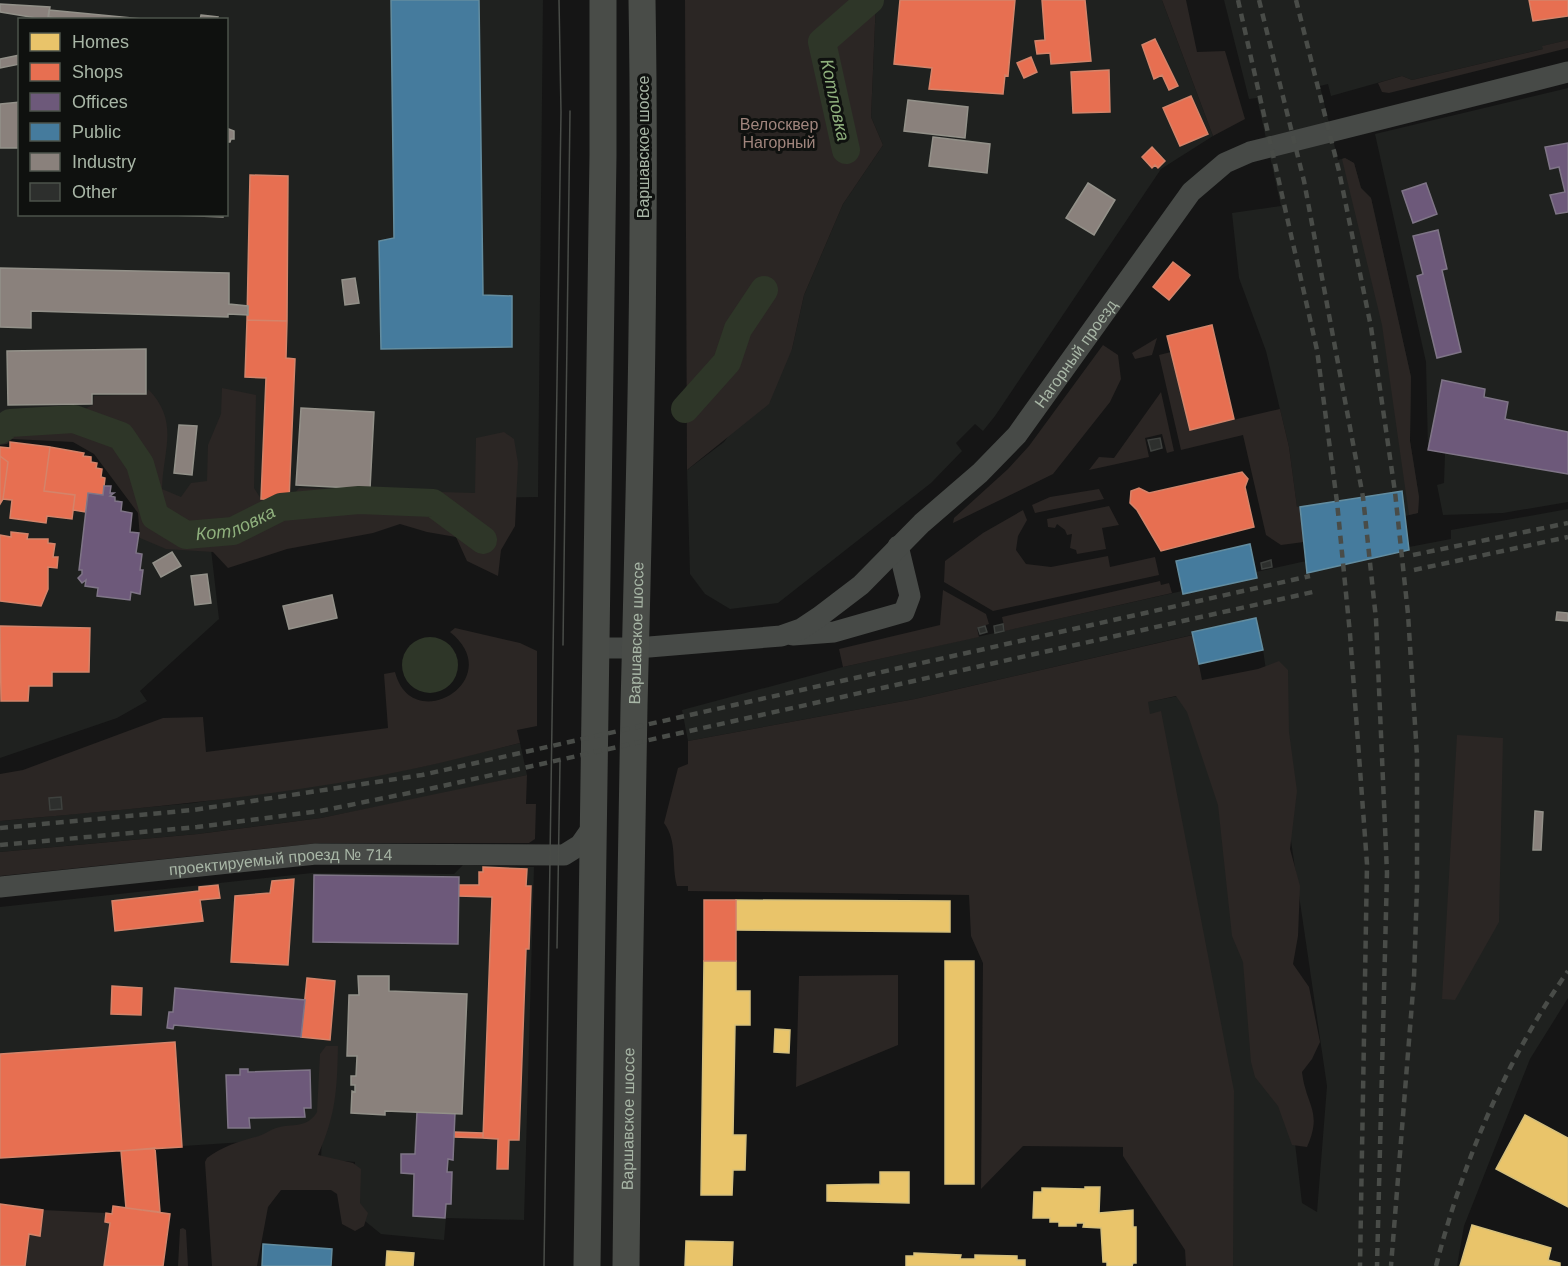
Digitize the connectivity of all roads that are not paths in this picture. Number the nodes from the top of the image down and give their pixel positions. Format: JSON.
{"nodes":[{"id":1,"x":603,"y":0,"type":"edge"},
{"id":2,"x":642,"y":0,"type":"edge"},
{"id":3,"x":1568,"y":72,"type":"edge"},
{"id":4,"x":898,"y":546,"type":"junction"},
{"id":5,"x":782,"y":636,"type":"junction"},
{"id":6,"x":596,"y":648,"type":"junction"},
{"id":7,"x":637,"y":648,"type":"junction"},
{"id":8,"x":594,"y":825,"type":"junction"},
{"id":9,"x":564,"y":855,"type":"junction"},
{"id":10,"x":593,"y":885,"type":"junction"},
{"id":11,"x":0,"y":887,"type":"edge"},
{"id":12,"x":587,"y":1266,"type":"edge"},
{"id":13,"x":626,"y":1266,"type":"edge"}],
"edges":[{"from":1,"to":6,"type":"main road"},
{"from":2,"to":7,"type":"main road","name":"Варшавское шоссе"},
{"from":3,"to":4,"type":"street","name":"Нагорный проезд"},
{"from":4,"to":5,"type":"street","name":"Нагорный проезд"},
{"from":4,"to":5,"type":"street"},
{"from":5,"to":7,"type":"street","name":"Нагорный проезд"},
{"from":6,"to":7,"type":"street","name":"Нагорный проезд"},
{"from":6,"to":8,"type":"main road"},
{"from":7,"to":13,"type":"main road","name":"Варшавское шоссе"},
{"from":8,"to":9,"type":"street"},
{"from":8,"to":10,"type":"main road"},
{"from":9,"to":10,"type":"street"},
{"from":9,"to":11,"type":"street","name":"проектируемый проезд № 714"},
{"from":10,"to":12,"type":"main road"}]}
